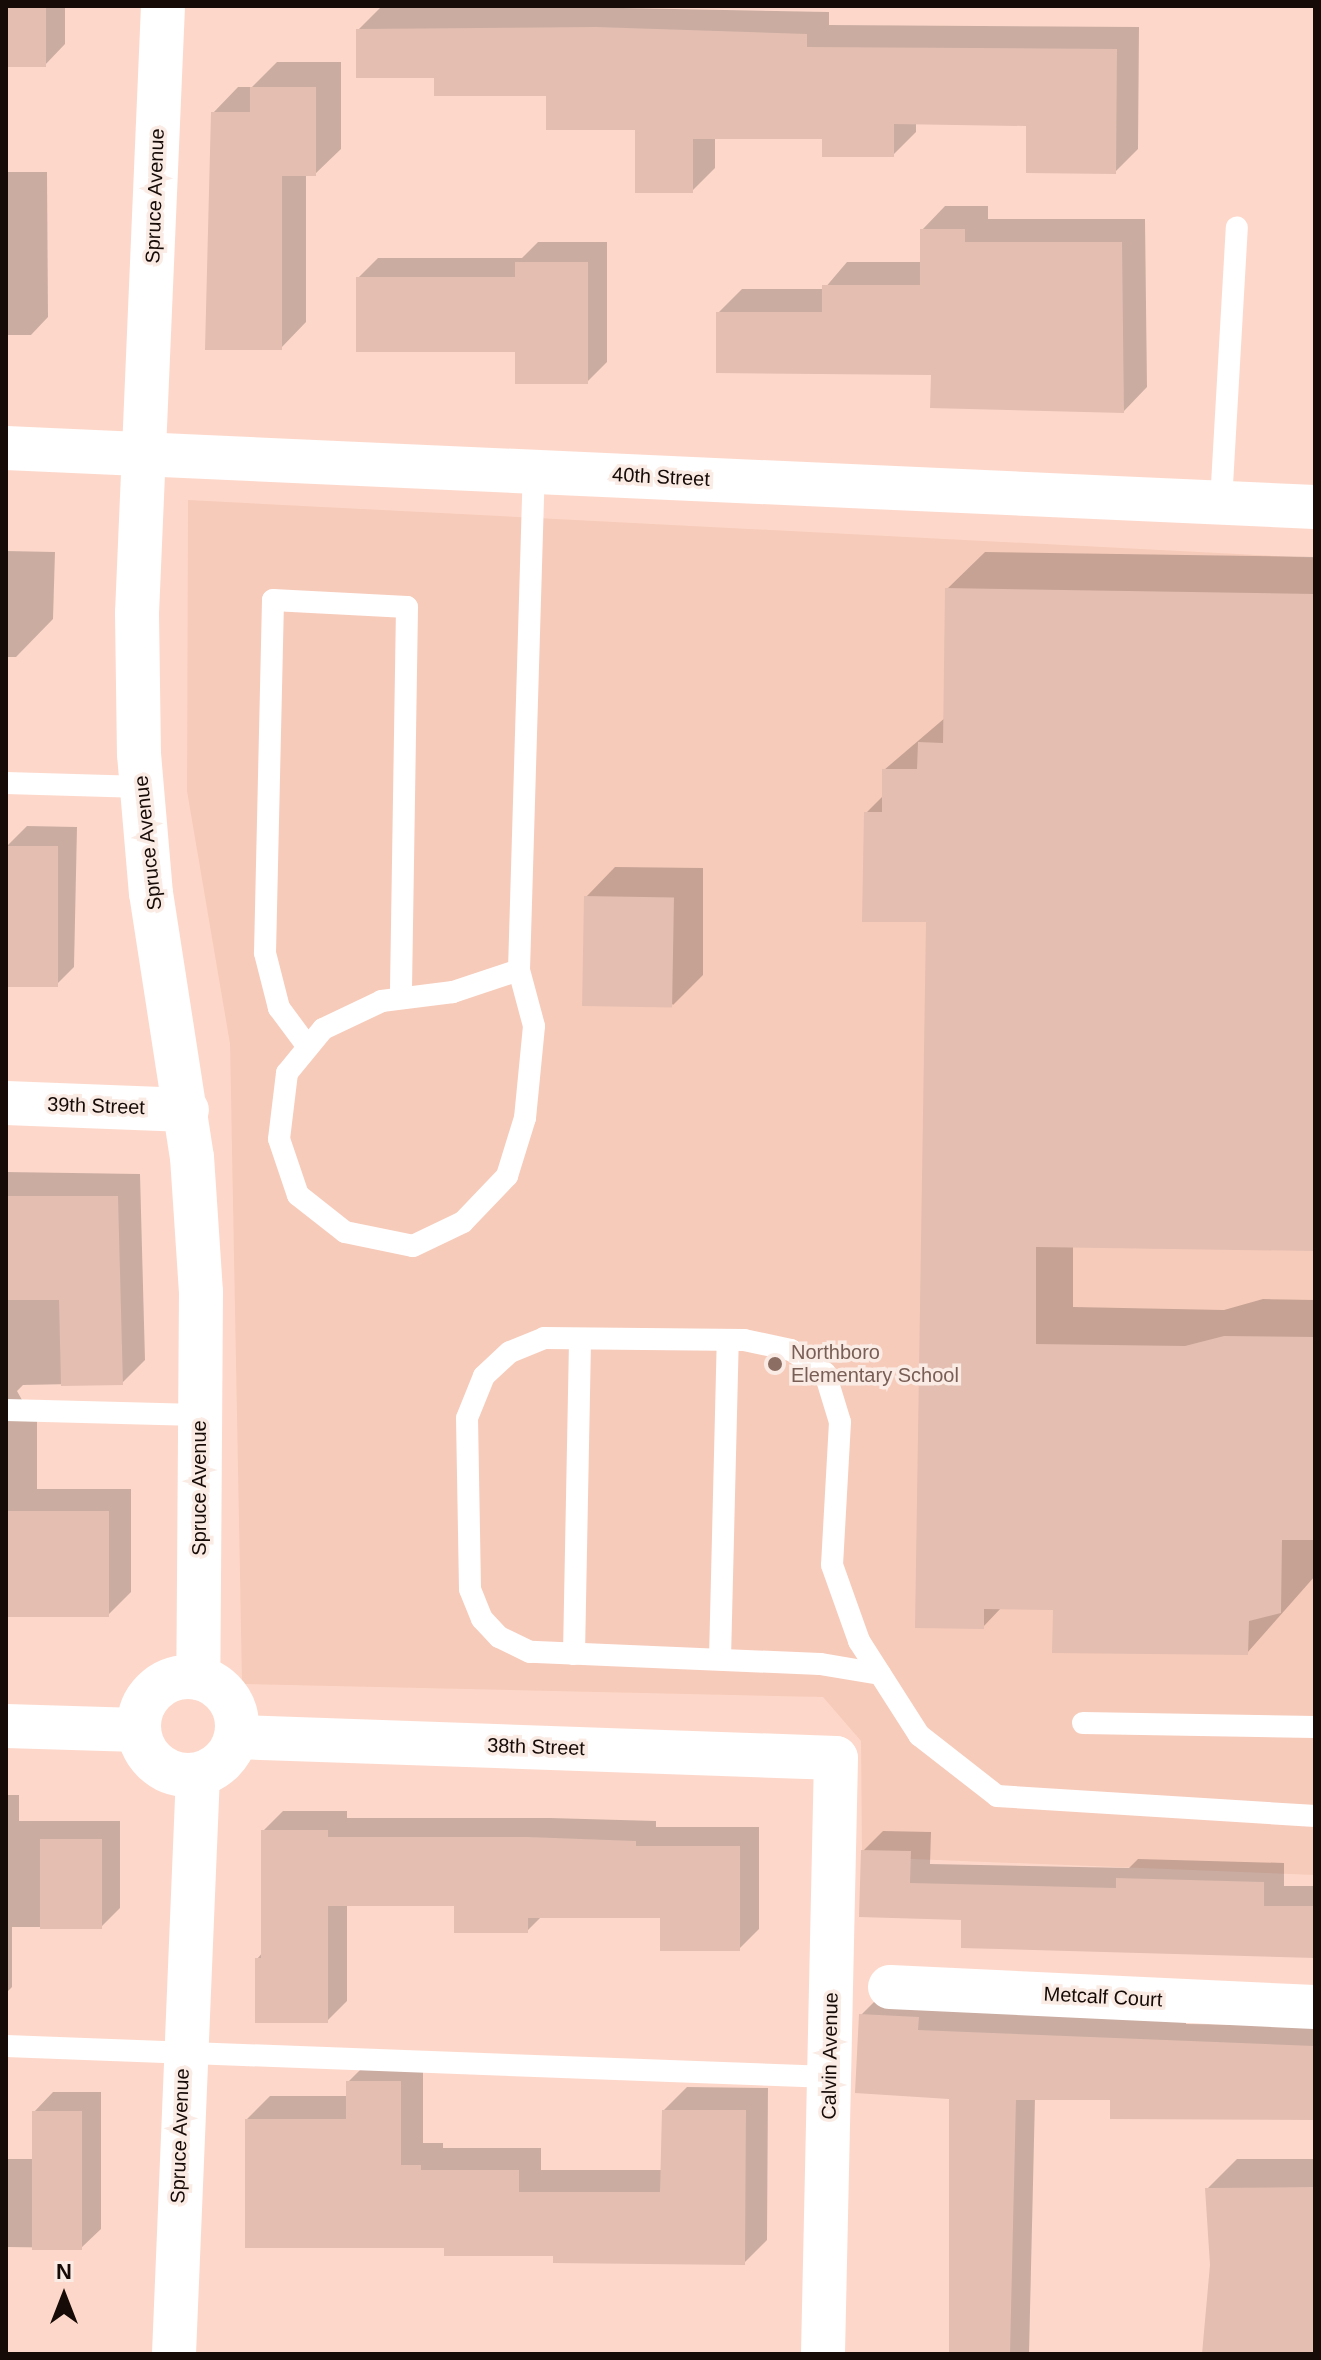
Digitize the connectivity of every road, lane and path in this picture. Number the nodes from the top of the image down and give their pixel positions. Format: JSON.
{"nodes":[{"id":1,"x":163,"y":6,"type":"edge"},
{"id":2,"x":1237,"y":227,"type":"dead end"},
{"id":3,"x":6,"y":448,"type":"edge"},
{"id":4,"x":144,"y":454,"type":"junction"},
{"id":5,"x":534,"y":472,"type":"junction"},
{"id":6,"x":1221,"y":502,"type":"junction"},
{"id":7,"x":1315,"y":507,"type":"edge"},
{"id":8,"x":6,"y":783,"type":"edge"},
{"id":9,"x":142,"y":787,"type":"junction"},
{"id":10,"x":519,"y":970,"type":"junction"},
{"id":11,"x":401,"y":998,"type":"junction"},
{"id":12,"x":308,"y":1047,"type":"junction"},
{"id":13,"x":6,"y":1103,"type":"edge"},
{"id":14,"x":187,"y":1110,"type":"junction"},
{"id":15,"x":580,"y":1339,"type":"junction"},
{"id":16,"x":728,"y":1340,"type":"junction"},
{"id":17,"x":6,"y":1410,"type":"edge"},
{"id":18,"x":198,"y":1415,"type":"junction"},
{"id":19,"x":574,"y":1654,"type":"junction"},
{"id":20,"x":720,"y":1659,"type":"junction"},
{"id":21,"x":880,"y":1674,"type":"junction"},
{"id":22,"x":198,"y":1678,"type":"junction"},
{"id":23,"x":1083,"y":1723,"type":"dead end"},
{"id":24,"x":6,"y":1726,"type":"edge"},
{"id":25,"x":1315,"y":1727,"type":"edge"},
{"id":26,"x":138,"y":1730,"type":"junction"},
{"id":27,"x":236,"y":1737,"type":"junction"},
{"id":28,"x":836,"y":1758,"type":"joint"},
{"id":29,"x":198,"y":1775,"type":"junction"},
{"id":30,"x":1315,"y":1816,"type":"edge"},
{"id":31,"x":890,"y":1987,"type":"dead end"},
{"id":32,"x":1315,"y":2007,"type":"edge"},
{"id":33,"x":6,"y":2046,"type":"edge"},
{"id":34,"x":183,"y":2051,"type":"junction"},
{"id":35,"x":829,"y":2077,"type":"junction"},
{"id":36,"x":174,"y":2354,"type":"edge"},
{"id":37,"x":823,"y":2354,"type":"edge"}],
"edges":[{"from":1,"to":4,"type":"street","name":"Spruce Avenue"},
{"from":2,"to":6,"type":"lane"},
{"from":3,"to":4,"type":"street","name":"40th Street"},
{"from":4,"to":5,"type":"street","name":"40th Street"},
{"from":4,"to":9,"type":"street","name":"Spruce Avenue"},
{"from":5,"to":6,"type":"street","name":"40th Street"},
{"from":5,"to":10,"type":"lane"},
{"from":6,"to":7,"type":"street","name":"40th Street"},
{"from":8,"to":9,"type":"lane"},
{"from":9,"to":14,"type":"street","name":"Spruce Avenue"},
{"from":10,"to":11,"type":"lane"},
{"from":10,"to":12,"type":"lane"},
{"from":11,"to":12,"type":"lane"},
{"from":11,"to":12,"type":"lane"},
{"from":13,"to":14,"type":"street","name":"39th Street"},
{"from":14,"to":18,"type":"street","name":"Spruce Avenue"},
{"from":15,"to":16,"type":"lane"},
{"from":15,"to":19,"type":"lane"},
{"from":15,"to":19,"type":"lane"},
{"from":16,"to":20,"type":"lane"},
{"from":16,"to":21,"type":"lane"},
{"from":17,"to":18,"type":"lane"},
{"from":18,"to":22,"type":"street","name":"Spruce Avenue"},
{"from":19,"to":20,"type":"lane"},
{"from":20,"to":21,"type":"lane"},
{"from":21,"to":30,"type":"lane"},
{"from":22,"to":26,"type":"street"},
{"from":22,"to":27,"type":"street"},
{"from":23,"to":25,"type":"lane"},
{"from":24,"to":26,"type":"street"},
{"from":26,"to":29,"type":"street"},
{"from":27,"to":28,"type":"street","name":"38th Street"},
{"from":27,"to":29,"type":"street"},
{"from":28,"to":35,"type":"street","name":"Calvin Avenue"},
{"from":29,"to":34,"type":"street","name":"Spruce Avenue"},
{"from":31,"to":32,"type":"street","name":"Metcalf Court"},
{"from":33,"to":34,"type":"lane"},
{"from":34,"to":35,"type":"lane"},
{"from":34,"to":36,"type":"street","name":"Spruce Avenue"},
{"from":35,"to":37,"type":"street","name":"Calvin Avenue"}]}
